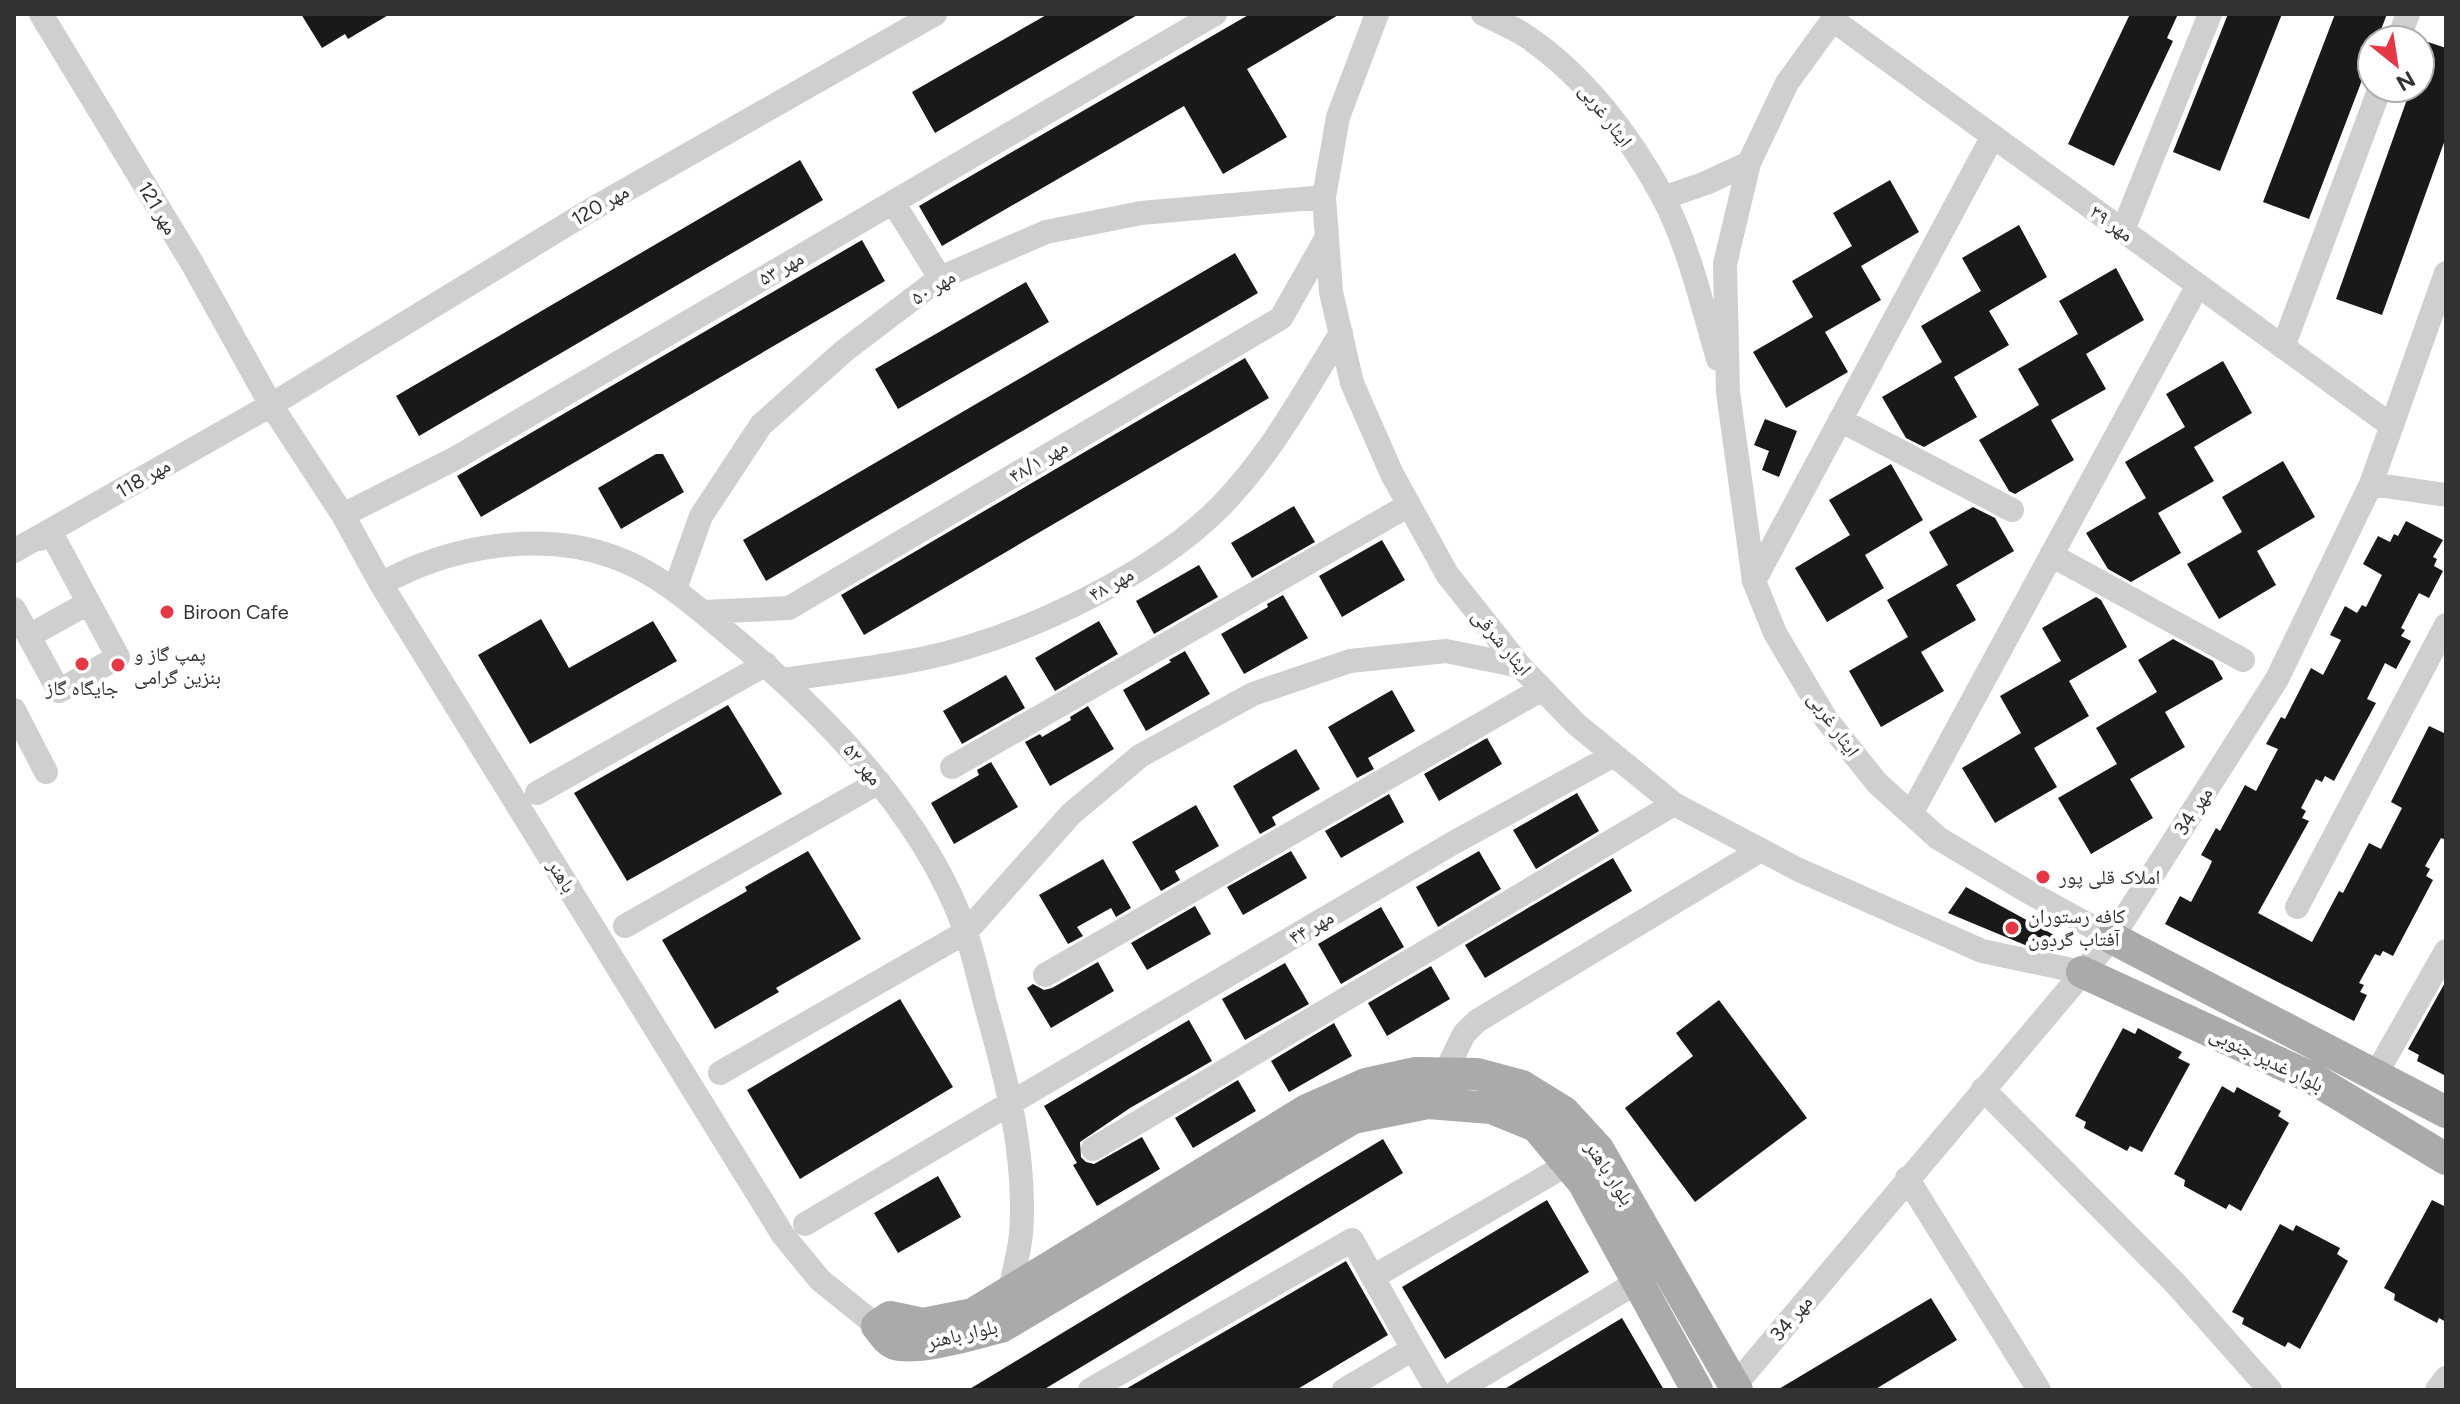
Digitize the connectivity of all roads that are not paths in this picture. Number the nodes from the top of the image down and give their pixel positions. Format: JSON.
{"nodes":[{"id":1,"x":41,"y":14,"type":"edge"},
{"id":2,"x":935,"y":14,"type":"edge"},
{"id":3,"x":1215,"y":14,"type":"edge"},
{"id":4,"x":1377,"y":14,"type":"edge"},
{"id":5,"x":1483,"y":14,"type":"edge"},
{"id":6,"x":2210,"y":14,"type":"edge"},
{"id":7,"x":1835,"y":17,"type":"edge"},
{"id":8,"x":2374,"y":104,"type":"edge"},
{"id":9,"x":1993,"y":136,"type":"junction"},
{"id":10,"x":1749,"y":163,"type":"junction"},
{"id":11,"x":1324,"y":197,"type":"junction"},
{"id":12,"x":1663,"y":198,"type":"junction"},
{"id":13,"x":893,"y":202,"type":"junction"},
{"id":14,"x":2123,"y":230,"type":"junction"},
{"id":15,"x":1327,"y":237,"type":"junction"},
{"id":16,"x":2446,"y":273,"type":"edge"},
{"id":17,"x":940,"y":278,"type":"junction"},
{"id":18,"x":2198,"y":285,"type":"junction"},
{"id":19,"x":1341,"y":333,"type":"junction"},
{"id":20,"x":2283,"y":347,"type":"junction"},
{"id":21,"x":1728,"y":392,"type":"junction"},
{"id":22,"x":271,"y":405,"type":"junction"},
{"id":23,"x":1840,"y":420,"type":"junction"},
{"id":24,"x":2392,"y":426,"type":"junction"},
{"id":25,"x":2371,"y":484,"type":"junction"},
{"id":26,"x":2446,"y":495,"type":"edge"},
{"id":27,"x":1409,"y":505,"type":"junction"},
{"id":28,"x":2012,"y":510,"type":"dead end"},
{"id":29,"x":343,"y":515,"type":"junction"},
{"id":30,"x":50,"y":531,"type":"junction"},
{"id":31,"x":14,"y":551,"type":"edge"},
{"id":32,"x":2051,"y":555,"type":"junction"},
{"id":33,"x":14,"y":561,"type":"edge"},
{"id":34,"x":1754,"y":581,"type":"junction"},
{"id":35,"x":381,"y":584,"type":"junction"},
{"id":36,"x":675,"y":589,"type":"junction"},
{"id":37,"x":88,"y":603,"type":"junction"},
{"id":38,"x":14,"y":609,"type":"edge"},
{"id":39,"x":703,"y":612,"type":"junction"},
{"id":40,"x":2446,"y":625,"type":"edge"},
{"id":41,"x":29,"y":636,"type":"junction"},
{"id":42,"x":2243,"y":660,"type":"dead end"},
{"id":43,"x":1520,"y":666,"type":"junction"},
{"id":44,"x":774,"y":672,"type":"junction"},
{"id":45,"x":1542,"y":689,"type":"junction"},
{"id":46,"x":14,"y":710,"type":"edge"},
{"id":47,"x":1614,"y":755,"type":"junction"},
{"id":48,"x":952,"y":767,"type":"dead end"},
{"id":49,"x":46,"y":772,"type":"dead end"},
{"id":50,"x":879,"y":782,"type":"junction"},
{"id":51,"x":537,"y":793,"type":"dead end"},
{"id":52,"x":1674,"y":804,"type":"junction"},
{"id":53,"x":1911,"y":814,"type":"junction"},
{"id":54,"x":1761,"y":850,"type":"junction"},
{"id":55,"x":2297,"y":907,"type":"dead end"},
{"id":56,"x":625,"y":926,"type":"dead end"},
{"id":57,"x":966,"y":932,"type":"junction"},
{"id":58,"x":2112,"y":938,"type":"junction"},
{"id":59,"x":2446,"y":951,"type":"edge"},
{"id":60,"x":2082,"y":972,"type":"junction"},
{"id":61,"x":1045,"y":975,"type":"dead end"},
{"id":62,"x":720,"y":1073,"type":"dead end"},
{"id":63,"x":1445,"y":1073,"type":"junction"},
{"id":64,"x":2376,"y":1074,"type":"junction"},
{"id":65,"x":1983,"y":1089,"type":"junction"},
{"id":66,"x":1010,"y":1104,"type":"junction"},
{"id":67,"x":2446,"y":1112,"type":"edge"},
{"id":68,"x":1093,"y":1149,"type":"dead end"},
{"id":69,"x":2446,"y":1159,"type":"edge"},
{"id":70,"x":1568,"y":1164,"type":"junction"},
{"id":71,"x":1907,"y":1178,"type":"junction"},
{"id":72,"x":805,"y":1224,"type":"dead end"},
{"id":73,"x":1373,"y":1277,"type":"junction"},
{"id":74,"x":1639,"y":1281,"type":"junction"},
{"id":75,"x":1009,"y":1294,"type":"junction"},
{"id":76,"x":877,"y":1326,"type":"junction"},
{"id":77,"x":1413,"y":1349,"type":"junction"},
{"id":78,"x":2446,"y":1378,"type":"edge"},
{"id":79,"x":1734,"y":1389,"type":"edge"},
{"id":80,"x":1090,"y":1390,"type":"edge"},
{"id":81,"x":1344,"y":1390,"type":"edge"},
{"id":82,"x":1437,"y":1390,"type":"edge"},
{"id":83,"x":1458,"y":1390,"type":"edge"},
{"id":84,"x":1697,"y":1390,"type":"edge"},
{"id":85,"x":2039,"y":1390,"type":"edge"},
{"id":86,"x":2270,"y":1390,"type":"edge"},
{"id":87,"x":2437,"y":1390,"type":"edge"}],
"edges":[{"from":1,"to":22,"type":"street","name":"مهر 121"},
{"from":2,"to":22,"type":"street","name":"مهر 120"},
{"from":3,"to":13,"type":"street","name":"مهر ۵۳"},
{"from":4,"to":11,"type":"street","name":"ایثار شرقی"},
{"from":5,"to":12,"type":"street","name":"ایثار غربی"},
{"from":6,"to":14,"type":"street"},
{"from":7,"to":9,"type":"street","name":"مهر ۳۹"},
{"from":7,"to":10,"type":"street","name":"ایثار غربی"},
{"from":8,"to":20,"type":"street"},
{"from":9,"to":14,"type":"street","name":"مهر ۳۹"},
{"from":9,"to":23,"type":"street"},
{"from":10,"to":12,"type":"street"},
{"from":10,"to":21,"type":"street","name":"ایثار غربی"},
{"from":11,"to":15,"type":"street","name":"ایثار شرقی"},
{"from":11,"to":17,"type":"street","name":"مهر ۵۰"},
{"from":12,"to":21,"type":"street","name":"ایثار غربی"},
{"from":13,"to":17,"type":"street"},
{"from":13,"to":29,"type":"street","name":"مهر ۵۳"},
{"from":14,"to":18,"type":"street","name":"مهر ۳۹"},
{"from":15,"to":19,"type":"street","name":"ایثار شرقی"},
{"from":15,"to":39,"type":"street","name":"مهر ۴۸/۱"},
{"from":16,"to":24,"type":"street","name":"مهر 34"},
{"from":17,"to":36,"type":"street","name":"مهر ۵۰"},
{"from":18,"to":20,"type":"street","name":"مهر ۳۹"},
{"from":18,"to":32,"type":"street"},
{"from":19,"to":27,"type":"street","name":"ایثار شرقی"},
{"from":19,"to":44,"type":"street","name":"مهر ۴۸"},
{"from":20,"to":24,"type":"street","name":"مهر ۳۹"},
{"from":21,"to":34,"type":"street","name":"ایثار غربی"},
{"from":22,"to":29,"type":"street","name":"باهنر"},
{"from":22,"to":30,"type":"street","name":"مهر 118"},
{"from":23,"to":28,"type":"street"},
{"from":23,"to":34,"type":"street"},
{"from":24,"to":25,"type":"street","name":"مهر 34"},
{"from":25,"to":26,"type":"street"},
{"from":25,"to":58,"type":"street","name":"مهر 34"},
{"from":27,"to":43,"type":"street","name":"ایثار شرقی"},
{"from":27,"to":48,"type":"street"},
{"from":29,"to":35,"type":"street","name":"باهنر"},
{"from":30,"to":31,"type":"street","name":"مهر 118"},
{"from":30,"to":33,"type":"street"},
{"from":30,"to":37,"type":"street"},
{"from":32,"to":42,"type":"street"},
{"from":32,"to":53,"type":"street"},
{"from":34,"to":53,"type":"street","name":"ایثار غربی"},
{"from":35,"to":36,"type":"street","name":"مهر ۵۲"},
{"from":35,"to":76,"type":"street","name":"باهنر"},
{"from":36,"to":39,"type":"street","name":"مهر ۵۲"},
{"from":37,"to":41,"type":"street"},
{"from":37,"to":41,"type":"street"},
{"from":38,"to":41,"type":"street"},
{"from":39,"to":44,"type":"street","name":"مهر ۵۲"},
{"from":40,"to":55,"type":"street"},
{"from":43,"to":45,"type":"street","name":"ایثار شرقی"},
{"from":43,"to":57,"type":"street"},
{"from":44,"to":50,"type":"street","name":"مهر ۵۲"},
{"from":44,"to":51,"type":"street"},
{"from":45,"to":47,"type":"street","name":"ایثار شرقی"},
{"from":45,"to":61,"type":"street"},
{"from":46,"to":49,"type":"street"},
{"from":47,"to":52,"type":"street","name":"ایثار شرقی"},
{"from":47,"to":66,"type":"street","name":"مهر ۴۴"},
{"from":50,"to":56,"type":"street"},
{"from":50,"to":57,"type":"street","name":"مهر ۵۲"},
{"from":52,"to":54,"type":"street","name":"ایثار شرقی"},
{"from":52,"to":68,"type":"street"},
{"from":53,"to":58,"type":"street","name":"ایثار غربی"},
{"from":54,"to":60,"type":"street","name":"ایثار شرقی"},
{"from":54,"to":63,"type":"street"},
{"from":57,"to":62,"type":"street"},
{"from":57,"to":66,"type":"street","name":"مهر ۵۲"},
{"from":58,"to":60,"type":"street","name":"مهر 34"},
{"from":58,"to":64,"type":"main road","name":"بلوار غدیر جنوبی"},
{"from":59,"to":64,"type":"street"},
{"from":60,"to":65,"type":"street","name":"مهر 34"},
{"from":60,"to":69,"type":"main road","name":"بلوار غدیر جنوبی"},
{"from":63,"to":75,"type":"main road","name":"بلوار باهنر"},
{"from":63,"to":79,"type":"main road","name":"بلوار باهنر"},
{"from":64,"to":67,"type":"main road","name":"بلوار غدیر جنوبی"},
{"from":65,"to":71,"type":"street","name":"مهر 34"},
{"from":65,"to":86,"type":"street"},
{"from":66,"to":72,"type":"street","name":"مهر ۴۴"},
{"from":66,"to":75,"type":"street","name":"مهر ۵۲"},
{"from":70,"to":73,"type":"street"},
{"from":70,"to":74,"type":"main road","name":"بلوار باهنر"},
{"from":70,"to":76,"type":"main road","name":"بلوار باهنر"},
{"from":71,"to":79,"type":"street","name":"مهر 34"},
{"from":71,"to":85,"type":"street"},
{"from":73,"to":77,"type":"street"},
{"from":73,"to":80,"type":"street"},
{"from":74,"to":83,"type":"street"},
{"from":74,"to":84,"type":"main road","name":"بلوار باهنر"},
{"from":75,"to":76,"type":"main road","name":"بلوار باهنر"},
{"from":77,"to":81,"type":"street"},
{"from":77,"to":82,"type":"street"},
{"from":78,"to":87,"type":"street"}]}
